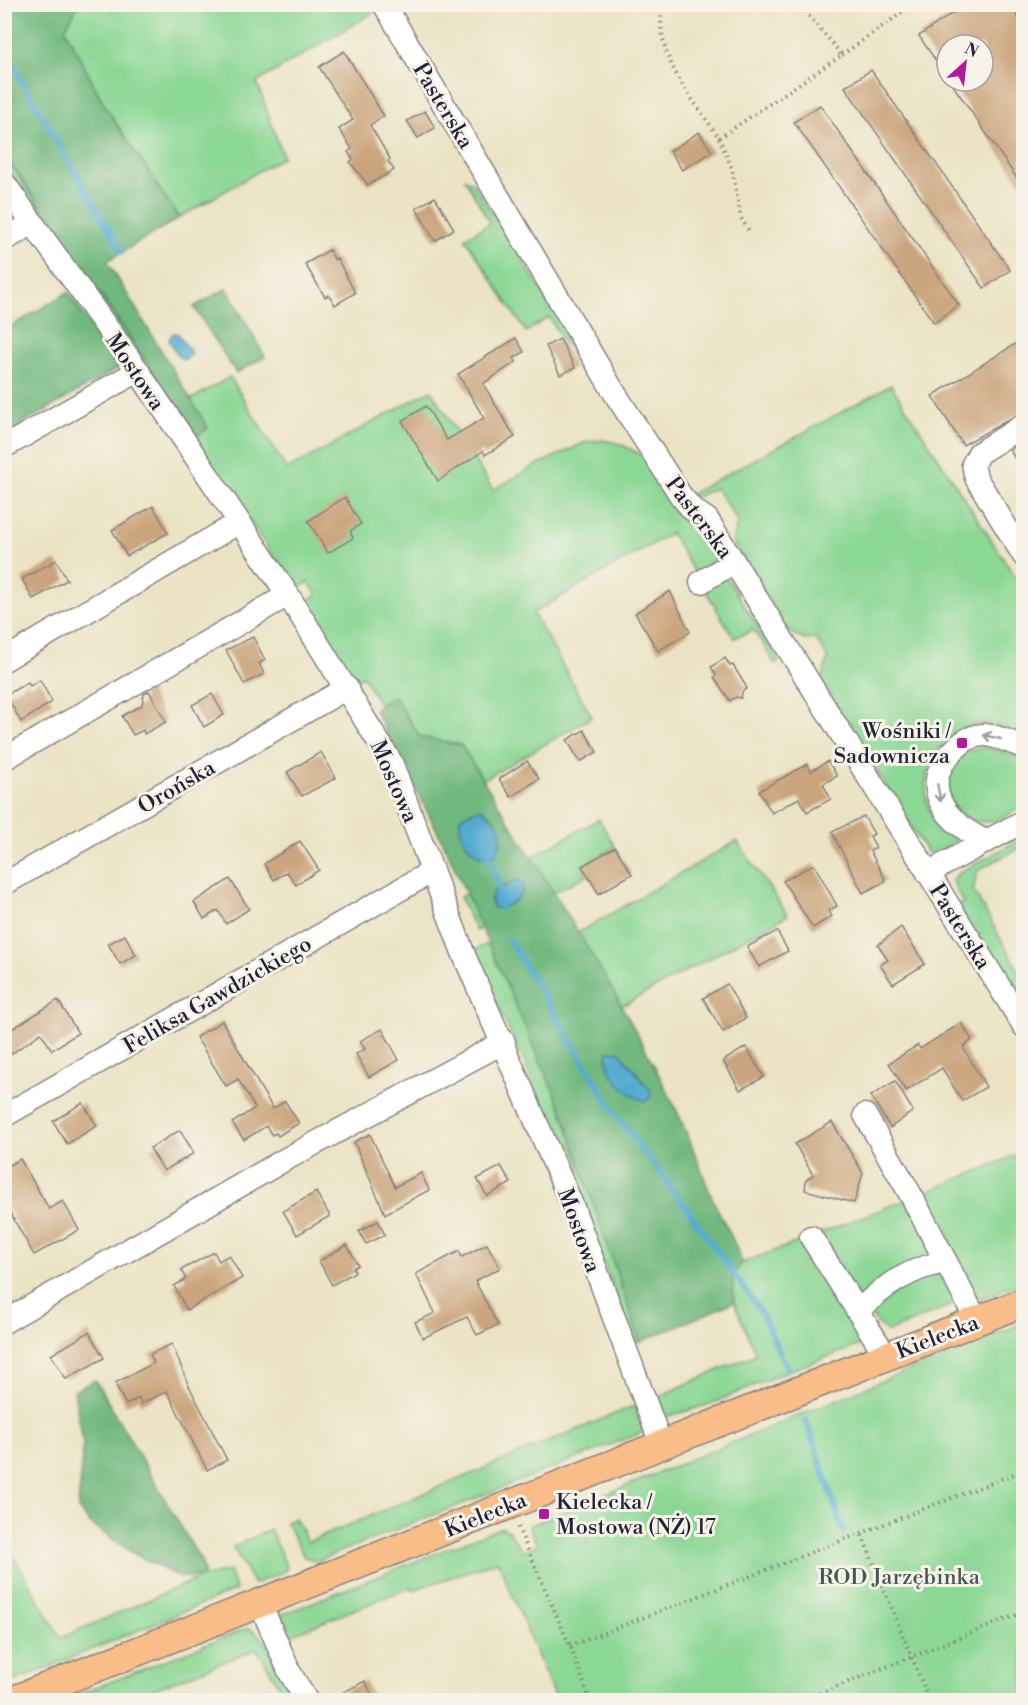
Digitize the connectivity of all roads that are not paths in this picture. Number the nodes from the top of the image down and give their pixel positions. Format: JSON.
{"nodes":[{"id":1,"x":384,"y":4,"type":"edge"},
{"id":2,"x":4,"y":183,"type":"edge"},
{"id":3,"x":33,"y":223,"type":"junction"},
{"id":4,"x":4,"y":240,"type":"edge"},
{"id":5,"x":138,"y":371,"type":"junction"},
{"id":6,"x":1023,"y":425,"type":"edge"},
{"id":7,"x":4,"y":447,"type":"edge"},
{"id":8,"x":238,"y":523,"type":"junction"},
{"id":9,"x":1023,"y":556,"type":"edge"},
{"id":10,"x":734,"y":562,"type":"junction"},
{"id":11,"x":700,"y":582,"type":"dead end"},
{"id":12,"x":288,"y":595,"type":"junction"},
{"id":13,"x":4,"y":660,"type":"edge"},
{"id":14,"x":348,"y":688,"type":"junction"},
{"id":15,"x":1023,"y":747,"type":"edge"},
{"id":16,"x":4,"y":759,"type":"edge"},
{"id":17,"x":1023,"y":821,"type":"edge"},
{"id":18,"x":986,"y":842,"type":"junction"},
{"id":19,"x":431,"y":872,"type":"junction"},
{"id":20,"x":928,"y":873,"type":"junction"},
{"id":21,"x":4,"y":884,"type":"edge"},
{"id":22,"x":1023,"y":1026,"type":"edge"},
{"id":23,"x":504,"y":1042,"type":"junction"},
{"id":24,"x":866,"y":1115,"type":"dead end"},
{"id":25,"x":4,"y":1116,"type":"edge"},
{"id":26,"x":811,"y":1237,"type":"dead end"},
{"id":27,"x":946,"y":1262,"type":"junction"},
{"id":28,"x":1023,"y":1302,"type":"edge"},
{"id":29,"x":858,"y":1312,"type":"junction"},
{"id":30,"x":977,"y":1321,"type":"junction"},
{"id":31,"x":4,"y":1322,"type":"edge"},
{"id":32,"x":886,"y":1356,"type":"junction"},
{"id":33,"x":661,"y":1444,"type":"junction"},
{"id":34,"x":260,"y":1603,"type":"junction"},
{"id":35,"x":14,"y":1701,"type":"edge"},
{"id":36,"x":306,"y":1701,"type":"edge"}],
"edges":[{"from":1,"to":10,"type":"street","name":"Pasterska"},
{"from":2,"to":3,"type":"street","name":"Mostowa"},
{"from":3,"to":4,"type":"street"},
{"from":3,"to":5,"type":"street","name":"Mostowa"},
{"from":5,"to":7,"type":"street"},
{"from":5,"to":8,"type":"street","name":"Mostowa"},
{"from":6,"to":9,"type":"street"},
{"from":8,"to":12,"type":"street","name":"Mostowa"},
{"from":8,"to":13,"type":"street"},
{"from":10,"to":11,"type":"street"},
{"from":10,"to":20,"type":"street","name":"Pasterska"},
{"from":12,"to":14,"type":"street","name":"Mostowa"},
{"from":12,"to":16,"type":"street"},
{"from":14,"to":19,"type":"street","name":"Mostowa"},
{"from":14,"to":21,"type":"street","name":"Orońska"},
{"from":15,"to":18,"type":"street","one_way":true},
{"from":17,"to":18,"type":"street"},
{"from":18,"to":20,"type":"street"},
{"from":19,"to":23,"type":"street","name":"Mostowa"},
{"from":19,"to":25,"type":"street","name":"Feliksa Gawdzickiego"},
{"from":20,"to":22,"type":"street","name":"Pasterska"},
{"from":23,"to":31,"type":"street"},
{"from":23,"to":33,"type":"street","name":"Mostowa"},
{"from":24,"to":27,"type":"street"},
{"from":26,"to":29,"type":"street"},
{"from":27,"to":29,"type":"street"},
{"from":27,"to":30,"type":"street"},
{"from":28,"to":30,"type":"main road","name":"Kielecka"},
{"from":29,"to":32,"type":"street"},
{"from":30,"to":32,"type":"main road","name":"Kielecka"},
{"from":32,"to":33,"type":"main road","name":"Kielecka"},
{"from":33,"to":34,"type":"main road","name":"Kielecka"},
{"from":34,"to":35,"type":"main road","name":"Kielecka"},
{"from":34,"to":36,"type":"street"}]}
